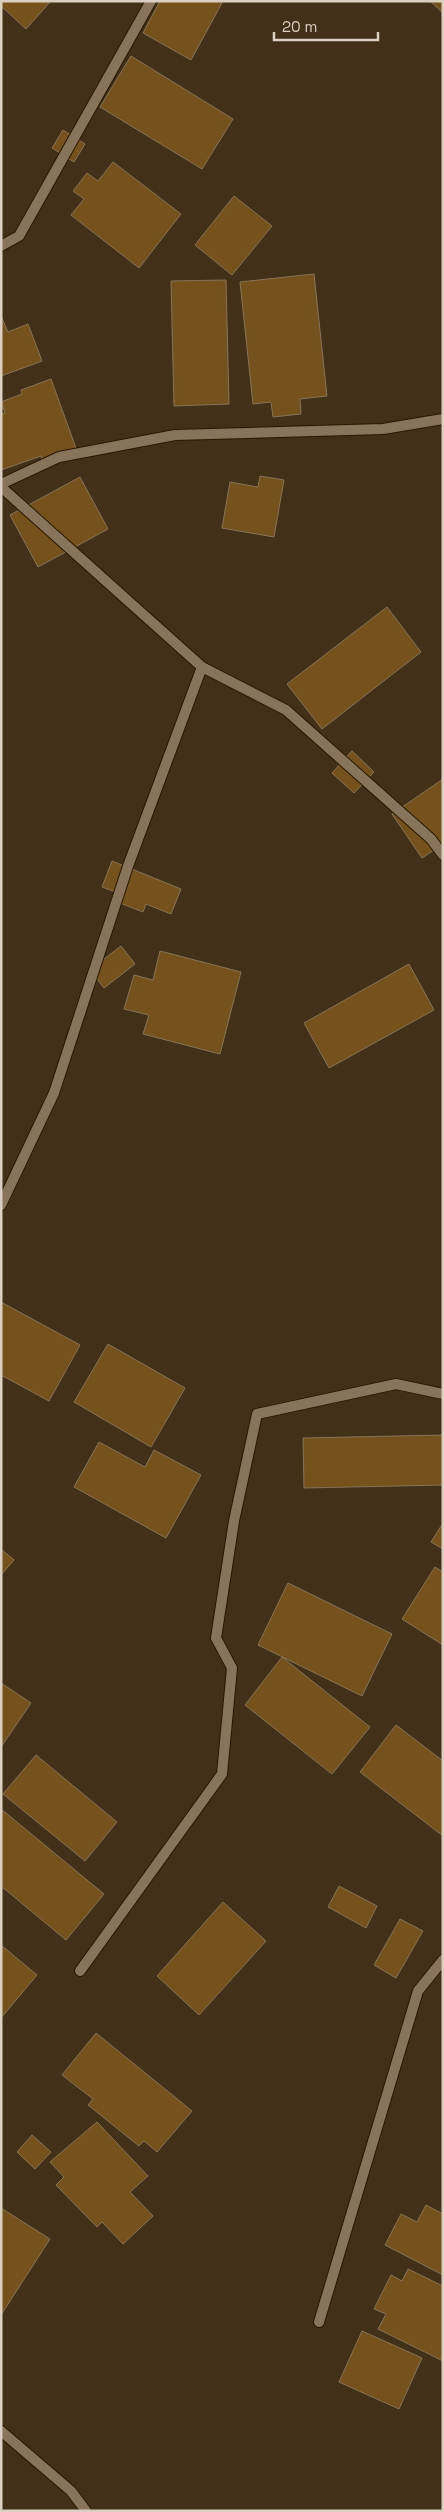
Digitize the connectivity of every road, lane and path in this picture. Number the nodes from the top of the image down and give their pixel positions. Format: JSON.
{"nodes":[{"id":1,"x":151,"y":1,"type":"edge"},
{"id":2,"x":1,"y":246,"type":"edge"},
{"id":3,"x":443,"y":419,"type":"edge"},
{"id":4,"x":1,"y":486,"type":"edge"},
{"id":5,"x":202,"y":667,"type":"junction"},
{"id":6,"x":443,"y":855,"type":"edge"},
{"id":7,"x":1,"y":1205,"type":"edge"},
{"id":8,"x":443,"y":1394,"type":"edge"},
{"id":9,"x":443,"y":1960,"type":"edge"},
{"id":10,"x":80,"y":1971,"type":"dead end"},
{"id":11,"x":319,"y":2322,"type":"dead end"},
{"id":12,"x":1,"y":2431,"type":"edge"},
{"id":13,"x":86,"y":2511,"type":"edge"}],
"edges":[{"from":1,"to":2,"type":"street"},
{"from":3,"to":4,"type":"street"},
{"from":4,"to":5,"type":"street"},
{"from":5,"to":6,"type":"street"},
{"from":5,"to":7,"type":"street"},
{"from":8,"to":10,"type":"street"},
{"from":9,"to":11,"type":"street"},
{"from":12,"to":13,"type":"street"}]}
